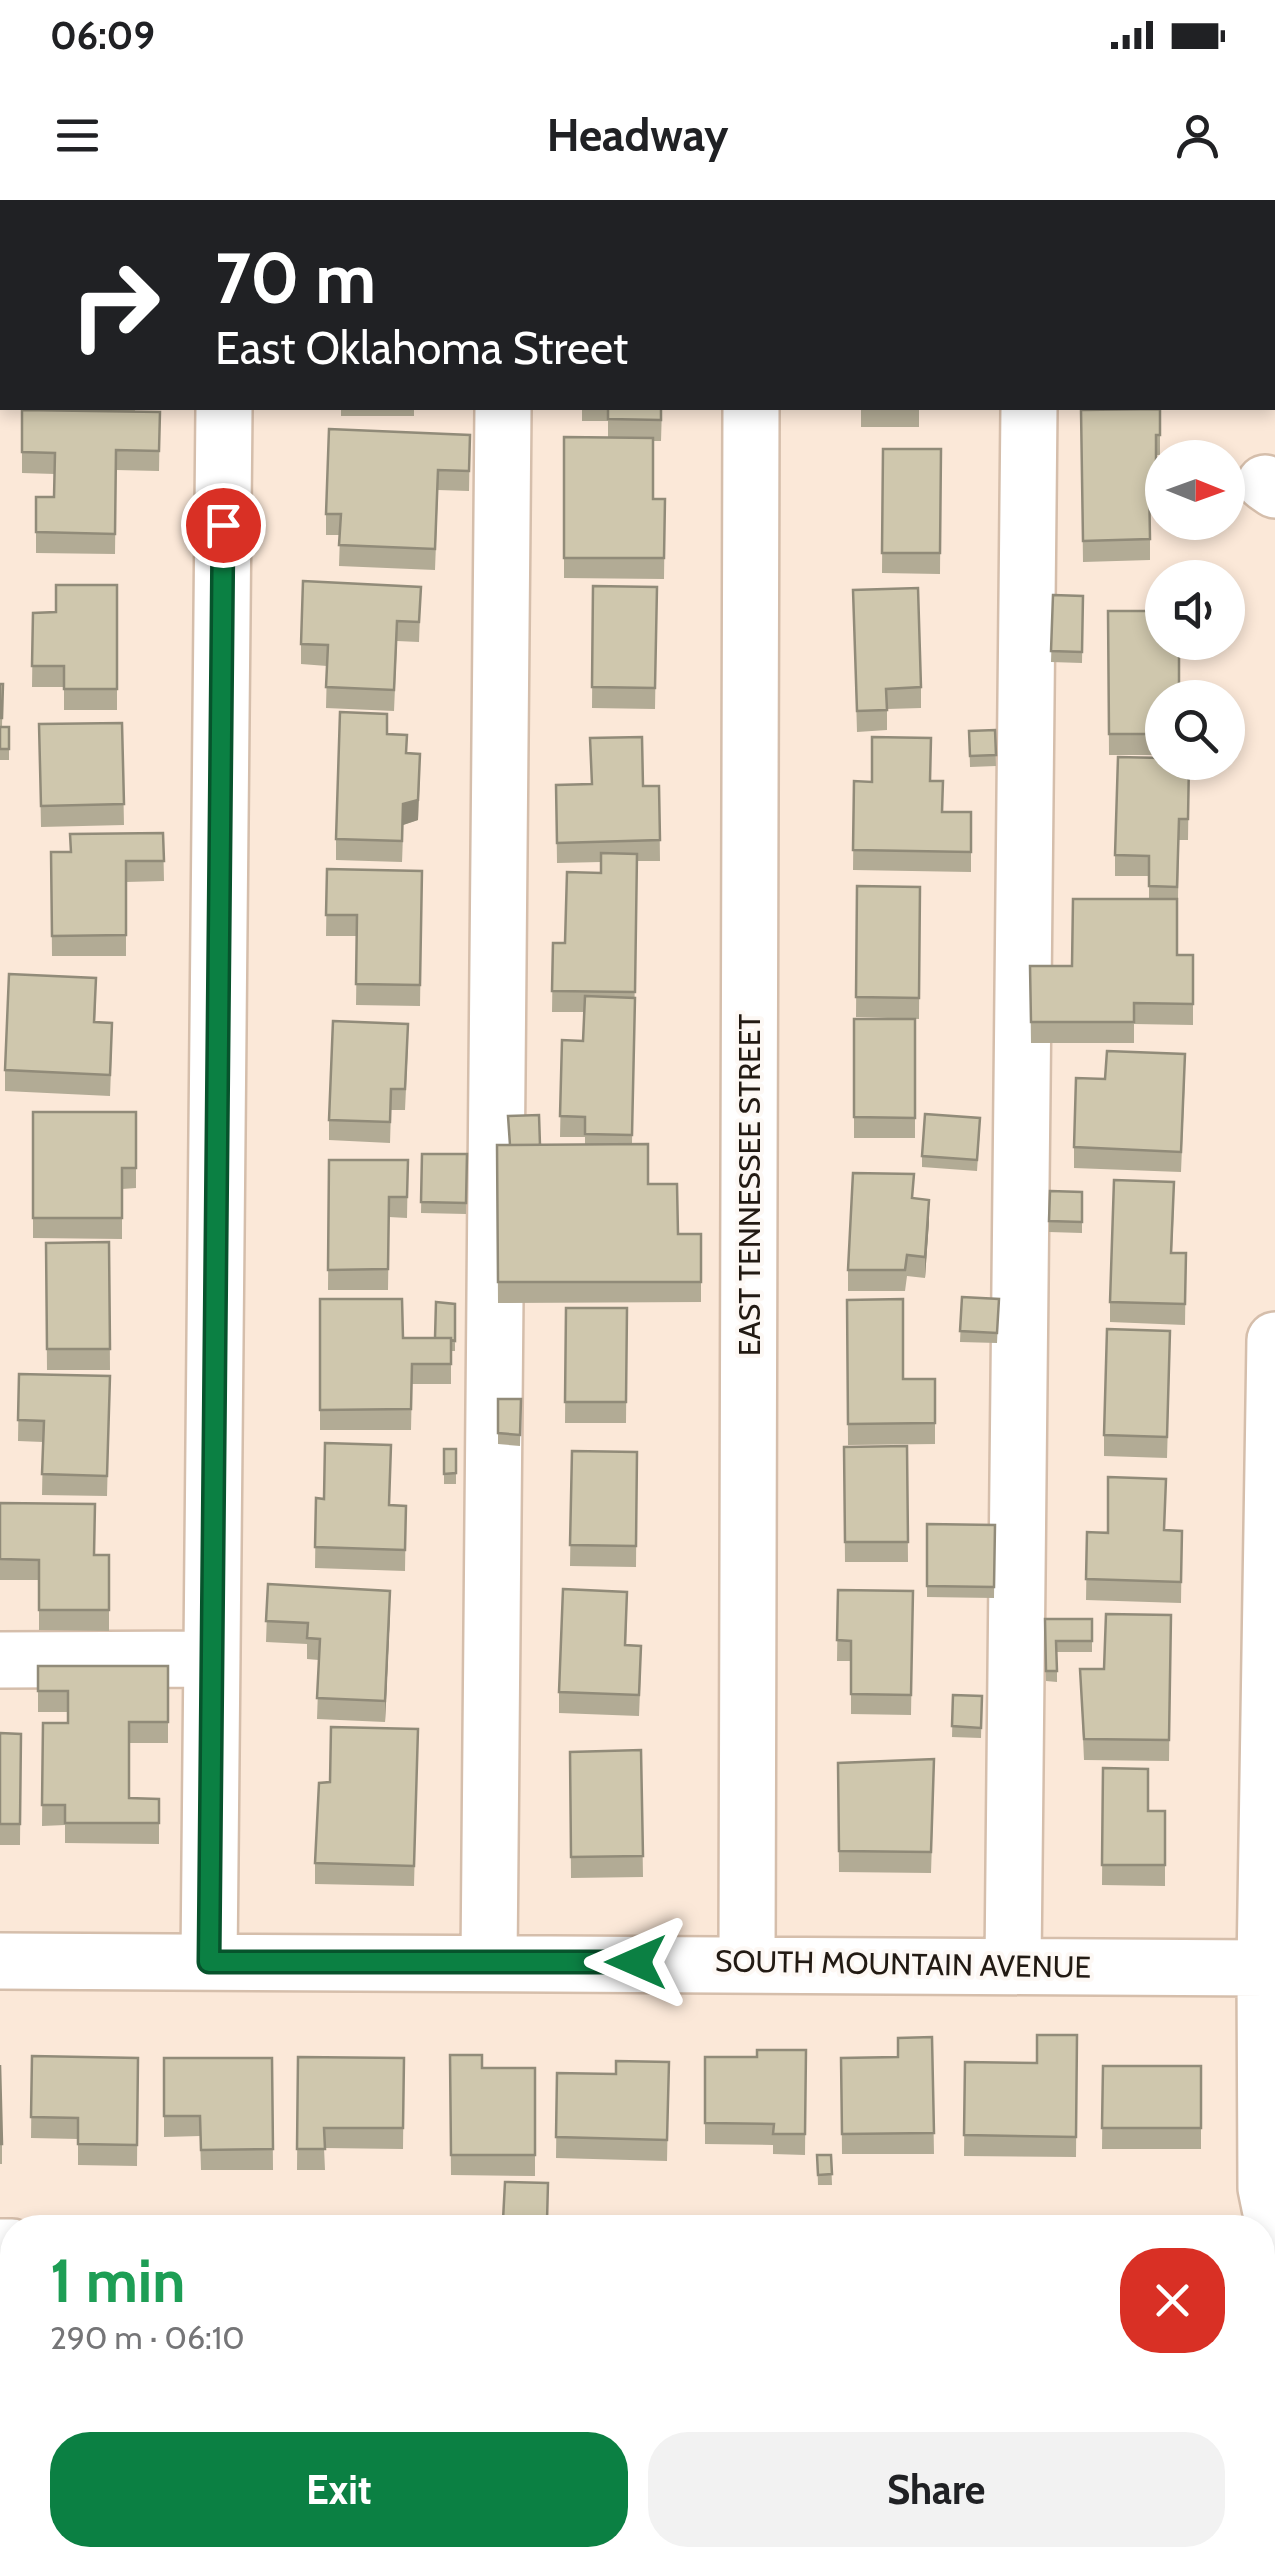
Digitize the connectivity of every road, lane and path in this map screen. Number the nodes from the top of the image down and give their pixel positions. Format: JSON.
{"nodes":[{"id":1,"x":224,"y":410,"type":"edge"},
{"id":2,"x":503,"y":410,"type":"edge"},
{"id":3,"x":751,"y":410,"type":"edge"},
{"id":4,"x":1029,"y":410,"type":"edge"},
{"id":5,"x":1275,"y":1340,"type":"edge"},
{"id":6,"x":212,"y":1659,"type":"junction"},
{"id":7,"x":0,"y":1660,"type":"edge"},
{"id":8,"x":0,"y":1961,"type":"edge"},
{"id":9,"x":209,"y":1962,"type":"junction"},
{"id":10,"x":489,"y":1962,"type":"junction"},
{"id":11,"x":747,"y":1962,"type":"junction"},
{"id":12,"x":1013,"y":1965,"type":"junction"},
{"id":13,"x":1265,"y":1968,"type":"junction"},
{"id":14,"x":1272,"y":2215,"type":"edge"}],
"edges":[{"from":1,"to":6,"type":"street"},
{"from":2,"to":10,"type":"street"},
{"from":3,"to":11,"type":"street","name":"EAST TENNESSEE STREET"},
{"from":4,"to":12,"type":"street"},
{"from":5,"to":13,"type":"street"},
{"from":6,"to":7,"type":"street"},
{"from":6,"to":9,"type":"street"},
{"from":8,"to":9,"type":"street","name":"SOUTH MOUNTAIN AVENUE"},
{"from":9,"to":10,"type":"street","name":"SOUTH MOUNTAIN AVENUE"},
{"from":10,"to":11,"type":"street","name":"SOUTH MOUNTAIN AVENUE"},
{"from":11,"to":12,"type":"street","name":"SOUTH MOUNTAIN AVENUE"},
{"from":12,"to":13,"type":"street","name":"SOUTH MOUNTAIN AVENUE"},
{"from":13,"to":14,"type":"street"}]}
